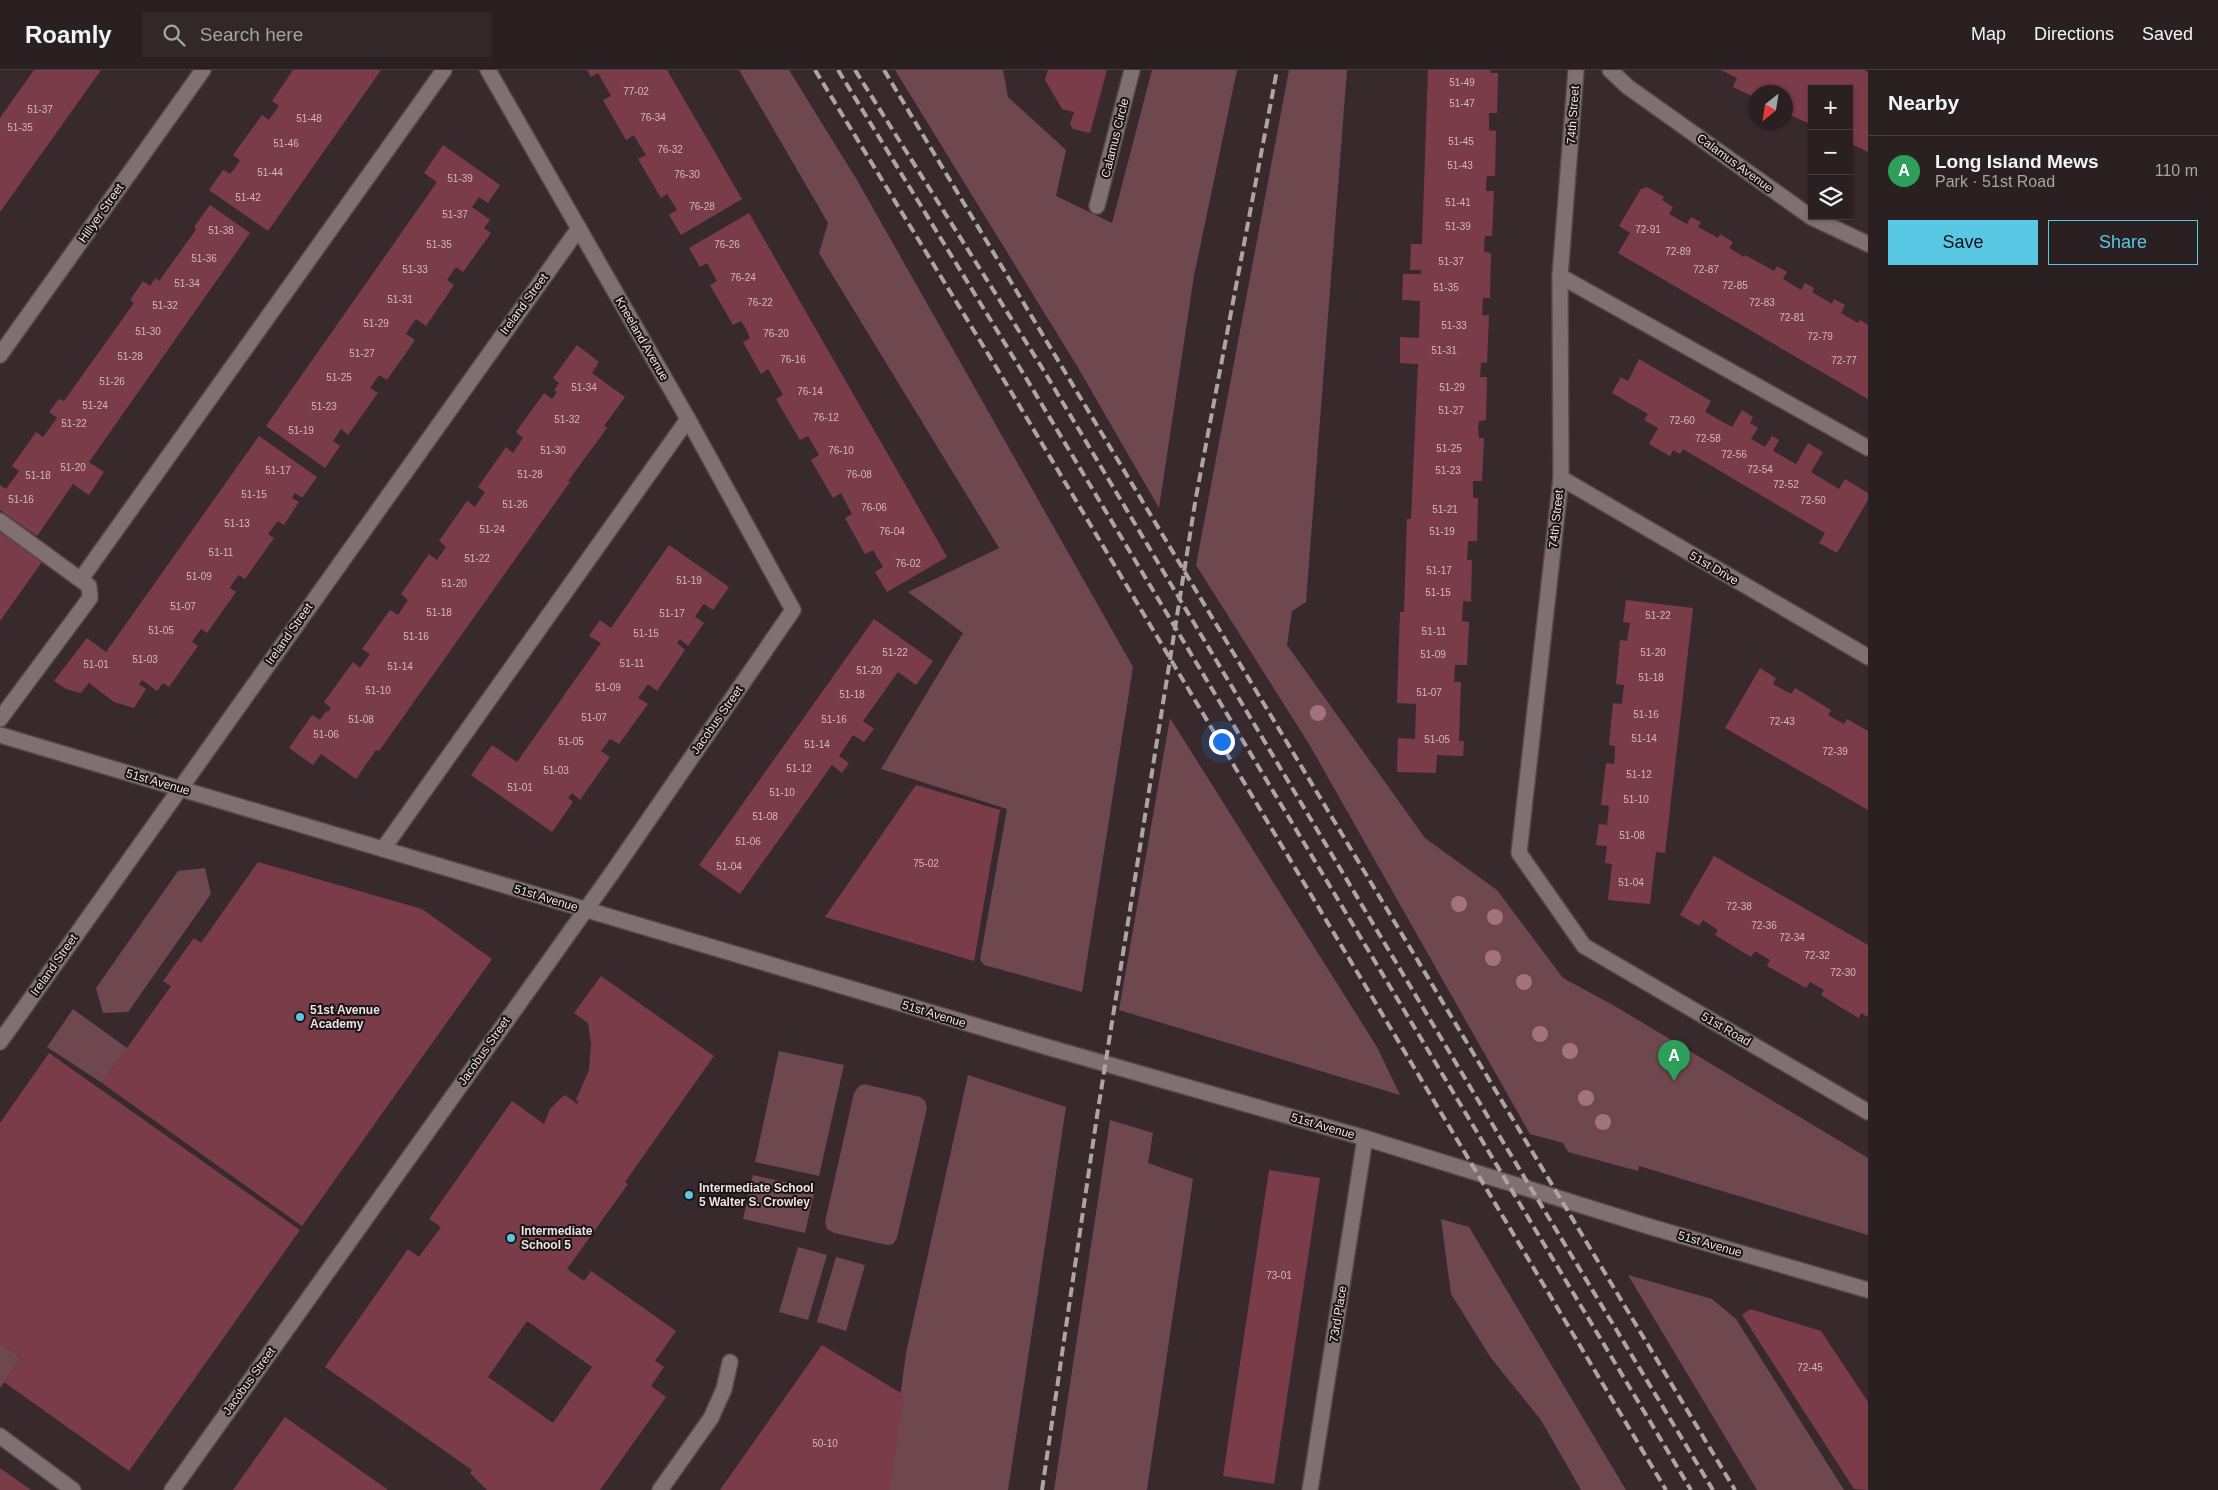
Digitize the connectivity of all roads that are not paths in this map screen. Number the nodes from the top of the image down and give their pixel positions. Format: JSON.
{"nodes":[{"id":1,"x":203,"y":70,"type":"edge"},
{"id":2,"x":444,"y":70,"type":"edge"},
{"id":3,"x":488,"y":70,"type":"edge"},
{"id":4,"x":1132,"y":70,"type":"edge"},
{"id":5,"x":1576,"y":70,"type":"edge"},
{"id":6,"x":1610,"y":70,"type":"edge"},
{"id":7,"x":1097,"y":206,"type":"dead end"},
{"id":8,"x":579,"y":228,"type":"junction"},
{"id":9,"x":1868,"y":244,"type":"edge"},
{"id":10,"x":1560,"y":276,"type":"junction"},
{"id":11,"x":0,"y":356,"type":"edge"},
{"id":12,"x":688,"y":419,"type":"junction"},
{"id":13,"x":1868,"y":448,"type":"edge"},
{"id":14,"x":1561,"y":478,"type":"junction"},
{"id":15,"x":0,"y":521,"type":"edge"},
{"id":16,"x":81,"y":579,"type":"junction"},
{"id":17,"x":793,"y":610,"type":"joint"},
{"id":18,"x":1868,"y":657,"type":"edge"},
{"id":19,"x":0,"y":719,"type":"edge"},
{"id":20,"x":0,"y":735,"type":"edge"},
{"id":21,"x":180,"y":789,"type":"junction"},
{"id":22,"x":383,"y":849,"type":"junction"},
{"id":23,"x":585,"y":910,"type":"junction"},
{"id":24,"x":1584,"y":946,"type":"joint"},
{"id":25,"x":0,"y":1042,"type":"edge"},
{"id":26,"x":1868,"y":1112,"type":"edge"},
{"id":27,"x":1365,"y":1138,"type":"junction"},
{"id":28,"x":1868,"y":1290,"type":"edge"},
{"id":29,"x":730,"y":1362,"type":"dead end"},
{"id":30,"x":0,"y":1436,"type":"edge"},
{"id":31,"x":73,"y":1490,"type":"edge"},
{"id":32,"x":172,"y":1490,"type":"edge"},
{"id":33,"x":660,"y":1490,"type":"edge"},
{"id":34,"x":1310,"y":1490,"type":"edge"}],
"edges":[{"from":1,"to":11,"type":"street","name":"Hillyer Street"},
{"from":2,"to":16,"type":"street"},
{"from":3,"to":8,"type":"street","name":"Kneeland Avenue"},
{"from":4,"to":7,"type":"street","name":"Calamus Circle"},
{"from":5,"to":10,"type":"street","name":"74th Street"},
{"from":6,"to":9,"type":"street","name":"Calamus Avenue"},
{"from":8,"to":12,"type":"street","name":"Kneeland Avenue"},
{"from":8,"to":21,"type":"street","name":"Ireland Street"},
{"from":10,"to":13,"type":"street"},
{"from":10,"to":14,"type":"street","name":"74th Street"},
{"from":12,"to":17,"type":"street","name":"Kneeland Avenue"},
{"from":12,"to":22,"type":"street"},
{"from":14,"to":18,"type":"street","name":"51st Drive"},
{"from":14,"to":24,"type":"street","name":"74th Street"},
{"from":15,"to":16,"type":"street"},
{"from":16,"to":19,"type":"street"},
{"from":17,"to":23,"type":"street","name":"Jacobus Street"},
{"from":20,"to":21,"type":"street","name":"51st Avenue"},
{"from":21,"to":22,"type":"street","name":"51st Avenue"},
{"from":21,"to":25,"type":"street","name":"Ireland Street"},
{"from":22,"to":23,"type":"street","name":"51st Avenue"},
{"from":23,"to":27,"type":"street","name":"51st Avenue"},
{"from":23,"to":32,"type":"street","name":"Jacobus Street"},
{"from":24,"to":26,"type":"street","name":"51st Road"},
{"from":27,"to":28,"type":"street","name":"51st Avenue"},
{"from":27,"to":34,"type":"street","name":"73rd Place"},
{"from":29,"to":33,"type":"street"},
{"from":30,"to":31,"type":"street"}]}
